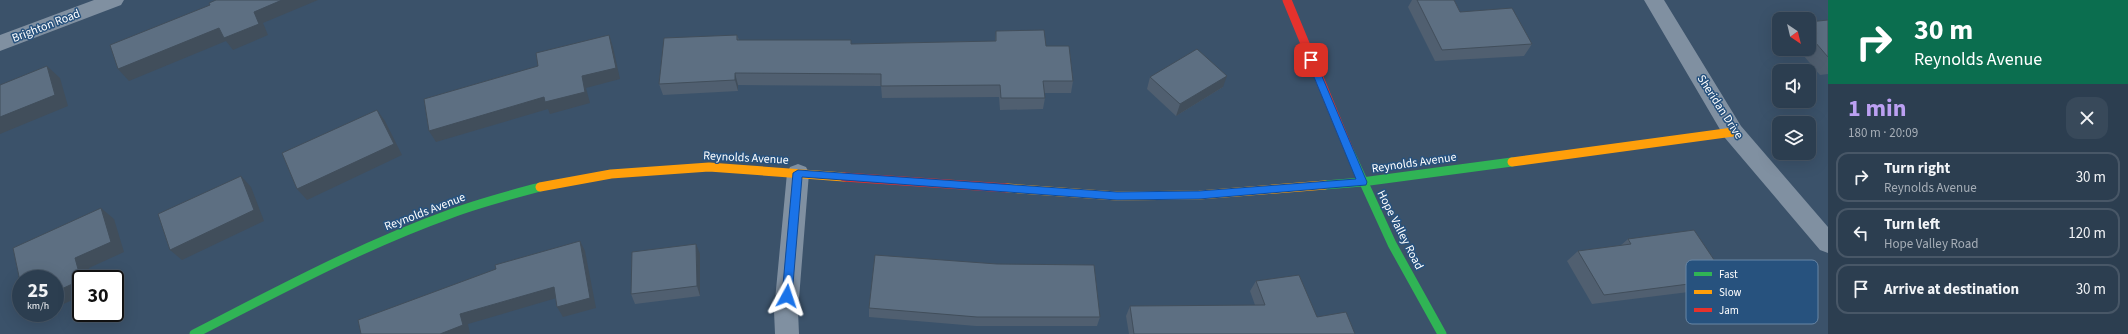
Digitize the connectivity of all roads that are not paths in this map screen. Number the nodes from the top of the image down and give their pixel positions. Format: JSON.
{"nodes":[{"id":1,"x":1287,"y":0,"type":"edge"},
{"id":2,"x":1654,"y":0,"type":"edge"},
{"id":3,"x":105,"y":2,"type":"edge"},
{"id":4,"x":0,"y":43,"type":"edge"},
{"id":5,"x":1733,"y":132,"type":"junction"},
{"id":6,"x":798,"y":173,"type":"junction"},
{"id":7,"x":1362,"y":182,"type":"junction"},
{"id":8,"x":1828,"y":243,"type":"edge"},
{"id":9,"x":194,"y":334,"type":"edge"},
{"id":10,"x":787,"y":334,"type":"edge"},
{"id":11,"x":1442,"y":334,"type":"edge"}],
"edges":[{"from":1,"to":7,"type":"street","name":"Hope Valley Road"},
{"from":2,"to":5,"type":"street","name":"Sheridan Drive"},
{"from":3,"to":4,"type":"street","name":"Brighton Road"},
{"from":5,"to":7,"type":"street","name":"Reynolds Avenue"},
{"from":5,"to":8,"type":"street","name":"Sheridan Drive"},
{"from":6,"to":7,"type":"street","name":"Reynolds Avenue"},
{"from":6,"to":9,"type":"street","name":"Reynolds Avenue"},
{"from":6,"to":10,"type":"street"},
{"from":7,"to":11,"type":"street","name":"Hope Valley Road"}]}
